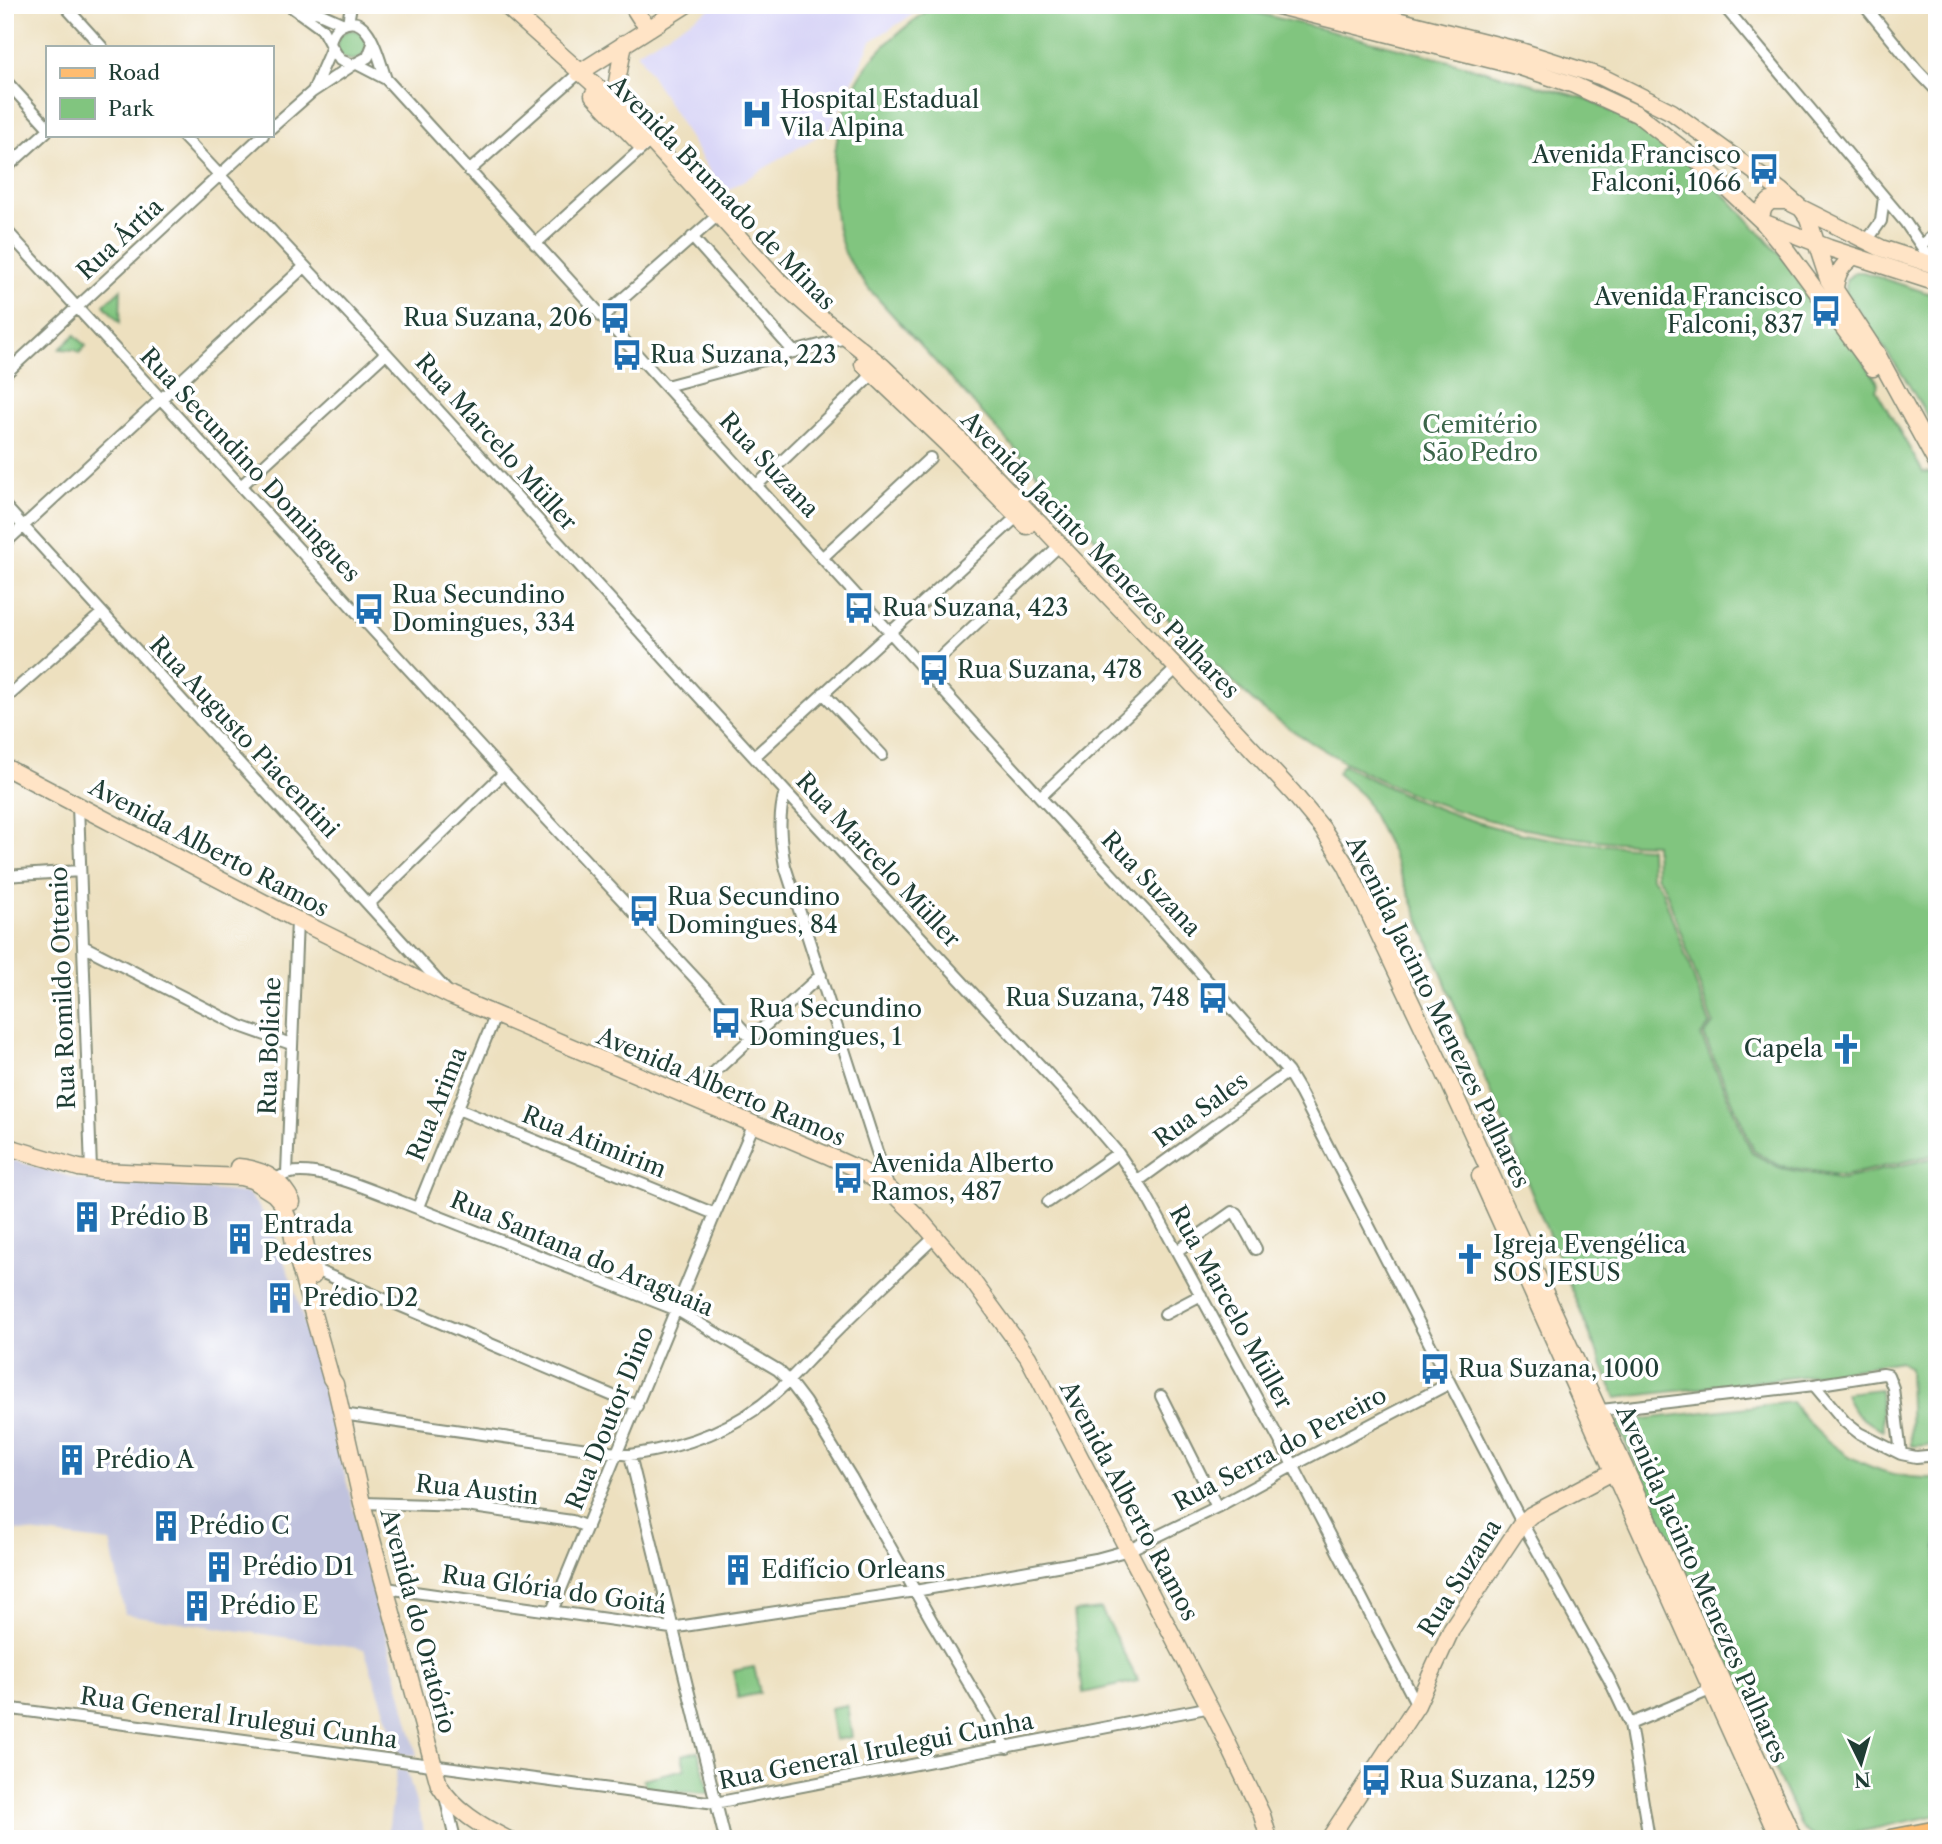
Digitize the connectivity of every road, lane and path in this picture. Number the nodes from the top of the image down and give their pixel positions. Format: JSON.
{"nodes":[{"id":1,"x":64,"y":5,"type":"edge"},
{"id":2,"x":289,"y":5,"type":"edge"},
{"id":3,"x":351,"y":5,"type":"edge"},
{"id":4,"x":505,"y":5,"type":"edge"},
{"id":5,"x":632,"y":5,"type":"edge"},
{"id":6,"x":686,"y":5,"type":"edge"},
{"id":7,"x":1275,"y":5,"type":"edge"},
{"id":8,"x":1336,"y":5,"type":"edge"},
{"id":9,"x":1723,"y":5,"type":"edge"},
{"id":10,"x":1864,"y":5,"type":"edge"},
{"id":11,"x":1368,"y":16,"type":"edge"},
{"id":12,"x":346,"y":24,"type":"junction"},
{"id":13,"x":650,"y":28,"type":"junction"},
{"id":14,"x":624,"y":43,"type":"junction"},
{"id":15,"x":373,"y":44,"type":"junction"},
{"id":16,"x":101,"y":46,"type":"edge"},
{"id":17,"x":331,"y":46,"type":"junction"},
{"id":18,"x":355,"y":65,"type":"junction"},
{"id":19,"x":579,"y":73,"type":"junction"},
{"id":20,"x":386,"y":79,"type":"junction"},
{"id":21,"x":5,"y":80,"type":"edge"},
{"id":22,"x":1937,"y":91,"type":"edge"},
{"id":23,"x":312,"y":92,"type":"junction"},
{"id":24,"x":623,"y":110,"type":"junction"},
{"id":25,"x":273,"y":126,"type":"edge"},
{"id":26,"x":46,"y":128,"type":"edge"},
{"id":27,"x":46,"y":130,"type":"edge"},
{"id":28,"x":183,"y":136,"type":"edge"},
{"id":29,"x":262,"y":136,"type":"edge"},
{"id":30,"x":647,"y":144,"type":"junction"},
{"id":31,"x":5,"y":169,"type":"edge"},
{"id":32,"x":469,"y":171,"type":"junction"},
{"id":33,"x":219,"y":175,"type":"junction"},
{"id":34,"x":1884,"y":197,"type":"junction"},
{"id":35,"x":1801,"y":208,"type":"junction"},
{"id":36,"x":714,"y":218,"type":"junction"},
{"id":37,"x":1761,"y":221,"type":"junction"},
{"id":38,"x":1881,"y":221,"type":"junction"},
{"id":39,"x":1905,"y":222,"type":"junction"},
{"id":40,"x":5,"y":229,"type":"edge"},
{"id":41,"x":1937,"y":232,"type":"edge"},
{"id":42,"x":692,"y":237,"type":"junction"},
{"id":43,"x":1866,"y":242,"type":"junction"},
{"id":44,"x":1816,"y":243,"type":"junction"},
{"id":45,"x":535,"y":244,"type":"junction"},
{"id":46,"x":1922,"y":246,"type":"junction"},
{"id":47,"x":1853,"y":257,"type":"junction"},
{"id":48,"x":1936,"y":266,"type":"edge"},
{"id":49,"x":304,"y":267,"type":"junction"},
{"id":50,"x":1937,"y":283,"type":"edge"},
{"id":51,"x":1835,"y":289,"type":"junction"},
{"id":52,"x":77,"y":307,"type":"junction"},
{"id":53,"x":602,"y":317,"type":"junction"},
{"id":54,"x":842,"y":339,"type":"junction"},
{"id":55,"x":794,"y":352,"type":"junction"},
{"id":56,"x":386,"y":353,"type":"junction"},
{"id":57,"x":878,"y":370,"type":"junction"},
{"id":58,"x":5,"y":374,"type":"edge"},
{"id":59,"x":666,"y":386,"type":"junction"},
{"id":60,"x":162,"y":400,"type":"junction"},
{"id":61,"x":1901,"y":402,"type":"junction"},
{"id":62,"x":930,"y":458,"type":"dead end"},
{"id":63,"x":1937,"y":464,"type":"edge"},
{"id":64,"x":756,"y":485,"type":"junction"},
{"id":65,"x":241,"y":486,"type":"junction"},
{"id":66,"x":5,"y":506,"type":"edge"},
{"id":67,"x":1021,"y":513,"type":"junction"},
{"id":68,"x":24,"y":526,"type":"junction"},
{"id":69,"x":5,"y":543,"type":"edge"},
{"id":70,"x":1056,"y":548,"type":"junction"},
{"id":71,"x":823,"y":557,"type":"junction"},
{"id":72,"x":102,"y":612,"type":"junction"},
{"id":73,"x":890,"y":631,"type":"junction"},
{"id":74,"x":926,"y":671,"type":"junction"},
{"id":75,"x":1173,"y":671,"type":"junction"},
{"id":76,"x":823,"y":693,"type":"junction"},
{"id":77,"x":5,"y":699,"type":"edge"},
{"id":78,"x":882,"y":755,"type":"dead end"},
{"id":79,"x":754,"y":757,"type":"junction"},
{"id":80,"x":5,"y":767,"type":"edge"},
{"id":81,"x":504,"y":773,"type":"junction"},
{"id":82,"x":785,"y":790,"type":"junction"},
{"id":83,"x":1040,"y":797,"type":"junction"},
{"id":84,"x":78,"y":805,"type":"junction"},
{"id":85,"x":80,"y":872,"type":"junction"},
{"id":86,"x":5,"y":876,"type":"edge"},
{"id":87,"x":369,"y":904,"type":"junction"},
{"id":88,"x":297,"y":920,"type":"junction"},
{"id":89,"x":83,"y":946,"type":"junction"},
{"id":90,"x":821,"y":975,"type":"junction"},
{"id":91,"x":451,"y":996,"type":"junction"},
{"id":92,"x":495,"y":1016,"type":"junction"},
{"id":93,"x":750,"y":1037,"type":"junction"},
{"id":94,"x":291,"y":1044,"type":"junction"},
{"id":95,"x":1288,"y":1072,"type":"junction"},
{"id":96,"x":687,"y":1097,"type":"junction"},
{"id":97,"x":458,"y":1109,"type":"junction"},
{"id":98,"x":754,"y":1124,"type":"junction"},
{"id":99,"x":5,"y":1136,"type":"edge"},
{"id":100,"x":5,"y":1146,"type":"edge"},
{"id":101,"x":1118,"y":1153,"type":"junction"},
{"id":102,"x":91,"y":1165,"type":"junction"},
{"id":103,"x":276,"y":1180,"type":"junction"},
{"id":104,"x":1138,"y":1181,"type":"junction"},
{"id":105,"x":889,"y":1189,"type":"junction"},
{"id":106,"x":1048,"y":1202,"type":"dead end"},
{"id":107,"x":418,"y":1208,"type":"junction"},
{"id":108,"x":715,"y":1214,"type":"junction"},
{"id":109,"x":936,"y":1236,"type":"junction"},
{"id":110,"x":1256,"y":1249,"type":"dead end"},
{"id":111,"x":295,"y":1250,"type":"junction"},
{"id":112,"x":1177,"y":1251,"type":"junction"},
{"id":113,"x":312,"y":1268,"type":"junction"},
{"id":114,"x":1201,"y":1295,"type":"junction"},
{"id":115,"x":677,"y":1310,"type":"junction"},
{"id":116,"x":1165,"y":1314,"type":"dead end"},
{"id":117,"x":789,"y":1381,"type":"junction"},
{"id":118,"x":1450,"y":1383,"type":"junction"},
{"id":119,"x":335,"y":1384,"type":"junction"},
{"id":120,"x":1814,"y":1385,"type":"junction"},
{"id":121,"x":1161,"y":1396,"type":"dead end"},
{"id":122,"x":637,"y":1406,"type":"junction"},
{"id":123,"x":1591,"y":1411,"type":"junction"},
{"id":124,"x":342,"y":1414,"type":"junction"},
{"id":125,"x":618,"y":1451,"type":"junction"},
{"id":126,"x":1901,"y":1454,"type":"junction"},
{"id":127,"x":630,"y":1455,"type":"junction"},
{"id":128,"x":1937,"y":1455,"type":"edge"},
{"id":129,"x":1293,"y":1465,"type":"junction"},
{"id":130,"x":1619,"y":1468,"type":"junction"},
{"id":131,"x":362,"y":1503,"type":"junction"},
{"id":132,"x":1217,"y":1507,"type":"junction"},
{"id":133,"x":1522,"y":1523,"type":"junction"},
{"id":134,"x":587,"y":1527,"type":"junction"},
{"id":135,"x":1129,"y":1550,"type":"junction"},
{"id":136,"x":386,"y":1588,"type":"junction"},
{"id":137,"x":915,"y":1591,"type":"junction"},
{"id":138,"x":552,"y":1611,"type":"junction"},
{"id":139,"x":671,"y":1628,"type":"junction"},
{"id":140,"x":1717,"y":1687,"type":"junction"},
{"id":141,"x":1417,"y":1705,"type":"junction"},
{"id":142,"x":1211,"y":1707,"type":"junction"},
{"id":143,"x":5,"y":1708,"type":"edge"},
{"id":144,"x":1630,"y":1724,"type":"junction"},
{"id":145,"x":1007,"y":1748,"type":"junction"},
{"id":146,"x":433,"y":1765,"type":"junction"},
{"id":147,"x":444,"y":1794,"type":"junction"},
{"id":148,"x":715,"y":1804,"type":"junction"},
{"id":149,"x":1937,"y":1830,"type":"edge"},
{"id":150,"x":455,"y":1839,"type":"edge"},
{"id":151,"x":507,"y":1839,"type":"edge"},
{"id":152,"x":724,"y":1839,"type":"edge"},
{"id":153,"x":1269,"y":1839,"type":"edge"},
{"id":154,"x":1329,"y":1839,"type":"edge"},
{"id":155,"x":1649,"y":1839,"type":"edge"},
{"id":156,"x":1779,"y":1839,"type":"edge"},
{"id":157,"x":1794,"y":1839,"type":"edge"},
{"id":158,"x":1891,"y":1839,"type":"edge"}],
"edges":[{"from":1,"to":16,"type":"street"},
{"from":2,"to":12,"type":"street"},
{"from":2,"to":17,"type":"street"},
{"from":3,"to":12,"type":"street"},
{"from":4,"to":19,"type":"main road","name":"Avenida Brumado de Minas"},
{"from":5,"to":13,"type":"main road"},
{"from":6,"to":13,"type":"main road"},
{"from":7,"to":11,"type":"main road"},
{"from":8,"to":11,"type":"main road"},
{"from":9,"to":34,"type":"street"},
{"from":10,"to":22,"type":"street"},
{"from":11,"to":35,"type":"main road"},
{"from":11,"to":37,"type":"main road"},
{"from":12,"to":15,"type":"street"},
{"from":12,"to":17,"type":"street"},
{"from":13,"to":14,"type":"main road"},
{"from":14,"to":19,"type":"main road"},
{"from":14,"to":24,"type":"main road"},
{"from":15,"to":18,"type":"street"},
{"from":15,"to":20,"type":"street","name":"Rua Suzana"},
{"from":17,"to":18,"type":"street"},
{"from":17,"to":23,"type":"street"},
{"from":18,"to":20,"type":"street","name":"Rua Suzana"},
{"from":18,"to":23,"type":"street"},
{"from":19,"to":24,"type":"main road","name":"Avenida Brumado de Minas"},
{"from":19,"to":30,"type":"main road","name":"Avenida Brumado de Minas"},
{"from":19,"to":32,"type":"street"},
{"from":20,"to":32,"type":"street","name":"Rua Suzana"},
{"from":21,"to":26,"type":"street"},
{"from":23,"to":25,"type":"street"},
{"from":24,"to":30,"type":"main road","name":"Avenida Brumado de Minas"},
{"from":27,"to":31,"type":"street"},
{"from":28,"to":33,"type":"street","name":"Rua Marcelo Müller"},
{"from":29,"to":33,"type":"street","name":"Rua Ártia"},
{"from":30,"to":36,"type":"main road","name":"Avenida Brumado de Minas"},
{"from":30,"to":45,"type":"street"},
{"from":32,"to":45,"type":"street","name":"Rua Suzana"},
{"from":33,"to":49,"type":"street","name":"Rua Marcelo Müller"},
{"from":33,"to":52,"type":"street","name":"Rua Ártia"},
{"from":34,"to":38,"type":"street"},
{"from":34,"to":39,"type":"street"},
{"from":35,"to":37,"type":"main road"},
{"from":35,"to":43,"type":"main road"},
{"from":35,"to":44,"type":"main road"},
{"from":36,"to":42,"type":"street"},
{"from":36,"to":54,"type":"main road","name":"Avenida Brumado de Minas"},
{"from":37,"to":44,"type":"main road"},
{"from":37,"to":61,"type":"main road"},
{"from":38,"to":39,"type":"street"},
{"from":38,"to":43,"type":"street"},
{"from":39,"to":46,"type":"street"},
{"from":40,"to":52,"type":"street","name":"Rua Secundino Domingues"},
{"from":41,"to":46,"type":"street"},
{"from":42,"to":53,"type":"street"},
{"from":42,"to":55,"type":"street"},
{"from":43,"to":48,"type":"main road"},
{"from":44,"to":47,"type":"main road"},
{"from":44,"to":51,"type":"main road"},
{"from":45,"to":53,"type":"street","name":"Rua Suzana"},
{"from":46,"to":48,"type":"street"},
{"from":47,"to":50,"type":"main road"},
{"from":47,"to":51,"type":"main road"},
{"from":49,"to":56,"type":"street","name":"Rua Marcelo Müller"},
{"from":49,"to":60,"type":"street"},
{"from":51,"to":61,"type":"main road"},
{"from":52,"to":58,"type":"street","name":"Rua Ártia"},
{"from":52,"to":60,"type":"street","name":"Rua Secundino Domingues"},
{"from":53,"to":59,"type":"street","name":"Rua Suzana"},
{"from":54,"to":55,"type":"street"},
{"from":54,"to":57,"type":"main road","name":"Avenida Jacinto Menezes Palhares"},
{"from":55,"to":59,"type":"street"},
{"from":56,"to":65,"type":"street"},
{"from":56,"to":79,"type":"street","name":"Rua Marcelo Müller"},
{"from":57,"to":64,"type":"street"},
{"from":57,"to":67,"type":"main road","name":"Avenida Jacinto Menezes Palhares"},
{"from":59,"to":64,"type":"street","name":"Rua Suzana"},
{"from":60,"to":65,"type":"street","name":"Rua Secundino Domingues"},
{"from":60,"to":68,"type":"street"},
{"from":61,"to":63,"type":"main road"},
{"from":62,"to":71,"type":"street"},
{"from":64,"to":71,"type":"street","name":"Rua Suzana"},
{"from":65,"to":81,"type":"street","name":"Rua Secundino Domingues"},
{"from":66,"to":68,"type":"street","name":"Rua Augusto Piacentini"},
{"from":67,"to":70,"type":"main road","name":"Avenida Jacinto Menezes Palhares"},
{"from":67,"to":73,"type":"street"},
{"from":68,"to":69,"type":"street"},
{"from":68,"to":72,"type":"street","name":"Rua Augusto Piacentini"},
{"from":70,"to":74,"type":"street"},
{"from":70,"to":75,"type":"main road","name":"Avenida Jacinto Menezes Palhares"},
{"from":71,"to":73,"type":"street","name":"Rua Suzana"},
{"from":72,"to":77,"type":"street"},
{"from":72,"to":87,"type":"street","name":"Rua Augusto Piacentini"},
{"from":73,"to":74,"type":"street","name":"Rua Suzana"},
{"from":73,"to":76,"type":"street"},
{"from":74,"to":83,"type":"street","name":"Rua Suzana"},
{"from":75,"to":83,"type":"street"},
{"from":75,"to":123,"type":"main road","name":"Avenida Jacinto Menezes Palhares"},
{"from":76,"to":78,"type":"street"},
{"from":76,"to":79,"type":"street"},
{"from":79,"to":82,"type":"street","name":"Rua Marcelo Müller"},
{"from":80,"to":84,"type":"main road","name":"Avenida Alberto Ramos"},
{"from":81,"to":87,"type":"street"},
{"from":81,"to":93,"type":"street","name":"Rua Secundino Domingues"},
{"from":82,"to":90,"type":"street"},
{"from":82,"to":101,"type":"street","name":"Rua Marcelo Müller"},
{"from":83,"to":95,"type":"street","name":"Rua Suzana"},
{"from":84,"to":85,"type":"street","name":"Rua Romildo Ottenio"},
{"from":84,"to":88,"type":"main road","name":"Avenida Alberto Ramos"},
{"from":85,"to":86,"type":"street"},
{"from":85,"to":89,"type":"street","name":"Rua Romildo Ottenio"},
{"from":87,"to":91,"type":"street","name":"Rua Augusto Piacentini"},
{"from":88,"to":91,"type":"main road","name":"Avenida Alberto Ramos"},
{"from":88,"to":94,"type":"street","name":"Rua Boliche"},
{"from":89,"to":94,"type":"street"},
{"from":89,"to":102,"type":"street","name":"Rua Romildo Ottenio"},
{"from":90,"to":93,"type":"street"},
{"from":90,"to":105,"type":"street"},
{"from":91,"to":92,"type":"main road","name":"Avenida Alberto Ramos"},
{"from":92,"to":96,"type":"main road","name":"Avenida Alberto Ramos"},
{"from":92,"to":97,"type":"street","name":"Rua Arima"},
{"from":93,"to":96,"type":"street"},
{"from":94,"to":103,"type":"street","name":"Rua Boliche"},
{"from":95,"to":104,"type":"street","name":"Rua Sales"},
{"from":95,"to":118,"type":"street","name":"Rua Suzana"},
{"from":96,"to":98,"type":"main road","name":"Avenida Alberto Ramos"},
{"from":97,"to":107,"type":"street","name":"Rua Arima"},
{"from":97,"to":108,"type":"street","name":"Rua Atimirim"},
{"from":98,"to":105,"type":"main road","name":"Avenida Alberto Ramos"},
{"from":98,"to":108,"type":"street","name":"Rua Doutor Dino"},
{"from":99,"to":102,"type":"main road"},
{"from":100,"to":102,"type":"main road"},
{"from":101,"to":104,"type":"street","name":"Rua Marcelo Müller"},
{"from":101,"to":106,"type":"street"},
{"from":102,"to":103,"type":"main road"},
{"from":103,"to":107,"type":"street","name":"Rua Santana do Araguaia"},
{"from":103,"to":111,"type":"main road","name":"Avenida do Oratório"},
{"from":103,"to":113,"type":"main road","name":"Avenida do Oratório"},
{"from":104,"to":112,"type":"street","name":"Rua Marcelo Müller"},
{"from":105,"to":109,"type":"main road","name":"Avenida Alberto Ramos"},
{"from":107,"to":115,"type":"street","name":"Rua Santana do Araguaia"},
{"from":108,"to":115,"type":"street","name":"Rua Doutor Dino"},
{"from":109,"to":117,"type":"street"},
{"from":109,"to":135,"type":"main road","name":"Avenida Alberto Ramos"},
{"from":110,"to":112,"type":"street"},
{"from":111,"to":113,"type":"street"},
{"from":111,"to":119,"type":"main road","name":"Avenida do Oratório"},
{"from":112,"to":114,"type":"street","name":"Rua Marcelo Müller"},
{"from":113,"to":119,"type":"main road","name":"Avenida do Oratório"},
{"from":113,"to":122,"type":"street"},
{"from":114,"to":116,"type":"street"},
{"from":114,"to":129,"type":"street","name":"Rua Marcelo Müller"},
{"from":115,"to":117,"type":"street","name":"Rua Santana do Araguaia"},
{"from":115,"to":122,"type":"street","name":"Rua Doutor Dino"},
{"from":117,"to":127,"type":"street"},
{"from":117,"to":137,"type":"street","name":"Rua Santana do Araguaia"},
{"from":118,"to":129,"type":"street","name":"Rua Serra do Pereiro"},
{"from":118,"to":133,"type":"street","name":"Rua Suzana"},
{"from":119,"to":124,"type":"main road","name":"Avenida do Oratório"},
{"from":120,"to":123,"type":"street"},
{"from":120,"to":126,"type":"street"},
{"from":120,"to":126,"type":"street"},
{"from":121,"to":132,"type":"street"},
{"from":122,"to":125,"type":"street","name":"Rua Doutor Dino"},
{"from":123,"to":130,"type":"main road","name":"Avenida Jacinto Menezes Palhares"},
{"from":124,"to":125,"type":"street"},
{"from":124,"to":131,"type":"main road","name":"Avenida do Oratório"},
{"from":125,"to":127,"type":"street"},
{"from":125,"to":134,"type":"street","name":"Rua Doutor Dino"},
{"from":126,"to":128,"type":"street"},
{"from":127,"to":139,"type":"street"},
{"from":129,"to":132,"type":"street","name":"Rua Serra do Pereiro"},
{"from":129,"to":141,"type":"street","name":"Rua Marcelo Müller"},
{"from":130,"to":133,"type":"main road"},
{"from":130,"to":140,"type":"main road","name":"Avenida Jacinto Menezes Palhares"},
{"from":131,"to":134,"type":"street","name":"Rua Austin"},
{"from":131,"to":136,"type":"main road","name":"Avenida do Oratório"},
{"from":132,"to":135,"type":"street","name":"Rua Serra do Pereiro"},
{"from":133,"to":141,"type":"main road","name":"Rua Suzana"},
{"from":133,"to":144,"type":"street"},
{"from":134,"to":138,"type":"street","name":"Rua Doutor Dino"},
{"from":135,"to":137,"type":"street","name":"Rua Glória do Goitá"},
{"from":135,"to":142,"type":"main road","name":"Avenida Alberto Ramos"},
{"from":136,"to":138,"type":"street","name":"Rua Glória do Goitá"},
{"from":136,"to":146,"type":"main road","name":"Avenida do Oratório"},
{"from":137,"to":139,"type":"street","name":"Rua Glória do Goitá"},
{"from":137,"to":145,"type":"street","name":"Rua Santana do Araguaia"},
{"from":138,"to":139,"type":"street","name":"Rua Glória do Goitá"},
{"from":139,"to":148,"type":"street"},
{"from":140,"to":144,"type":"street"},
{"from":140,"to":156,"type":"main road","name":"Avenida Jacinto Menezes Palhares"},
{"from":140,"to":157,"type":"main road","name":"Avenida Jacinto Menezes Palhares"},
{"from":141,"to":154,"type":"main road","name":"Rua Suzana"},
{"from":142,"to":145,"type":"street","name":"Rua General Irulegui Cunha"},
{"from":142,"to":153,"type":"main road","name":"Avenida Alberto Ramos"},
{"from":143,"to":146,"type":"street","name":"Rua General Irulegui Cunha"},
{"from":144,"to":155,"type":"street"},
{"from":145,"to":148,"type":"street","name":"Rua General Irulegui Cunha"},
{"from":146,"to":147,"type":"main road","name":"Avenida do Oratório"},
{"from":146,"to":148,"type":"street","name":"Rua General Irulegui Cunha"},
{"from":147,"to":150,"type":"street"},
{"from":147,"to":151,"type":"main road","name":"Avenida do Oratório"},
{"from":148,"to":152,"type":"street"},
{"from":149,"to":158,"type":"main road"}]}
